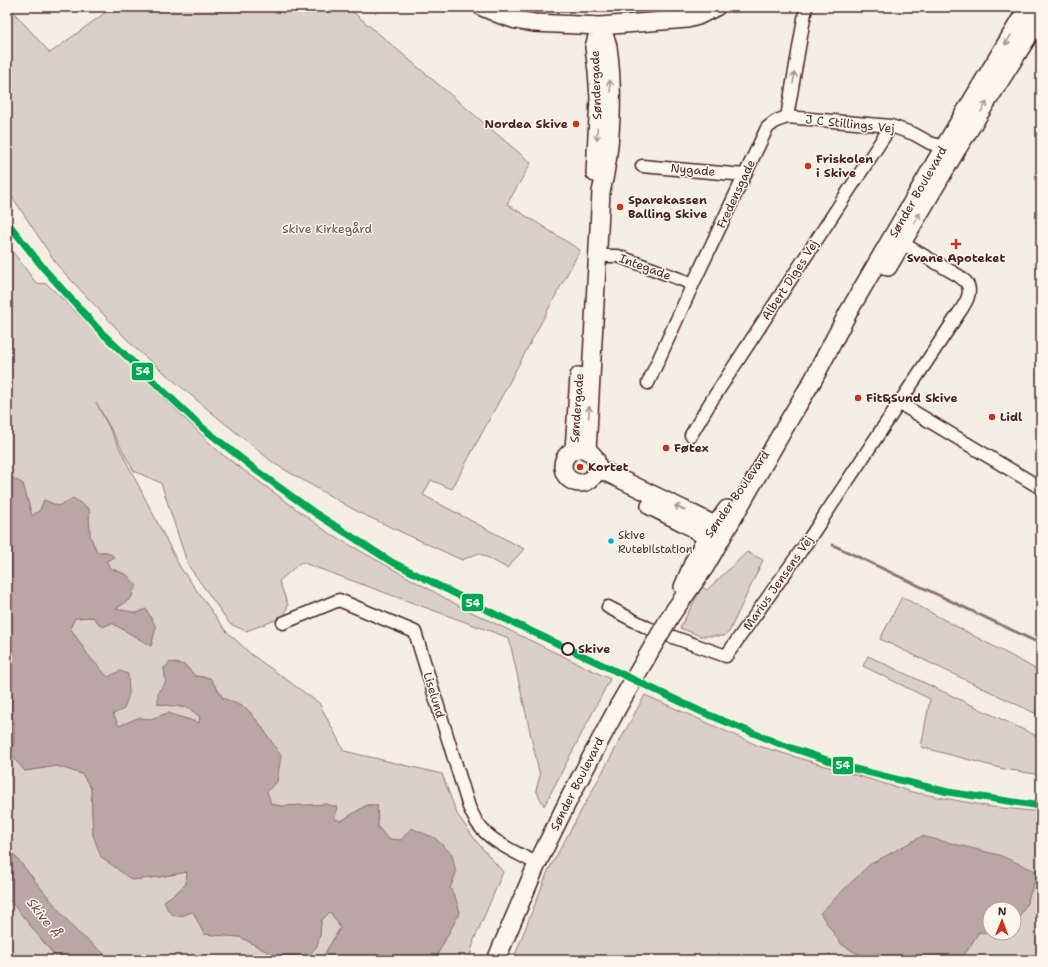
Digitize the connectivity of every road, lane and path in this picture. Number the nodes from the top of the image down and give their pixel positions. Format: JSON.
{"nodes":[{"id":1,"x":482,"y":7,"type":"edge"},
{"id":2,"x":716,"y":7,"type":"edge"},
{"id":3,"x":806,"y":7,"type":"edge"},
{"id":4,"x":1028,"y":7,"type":"edge"},
{"id":5,"x":1041,"y":16,"type":"edge"},
{"id":6,"x":600,"y":26,"type":"junction"},
{"id":7,"x":788,"y":117,"type":"junction"},
{"id":8,"x":891,"y":126,"type":"junction"},
{"id":9,"x":950,"y":149,"type":"junction"},
{"id":10,"x":642,"y":166,"type":"dead end"},
{"id":11,"x":745,"y":175,"type":"junction"},
{"id":12,"x":898,"y":240,"type":"junction"},
{"id":13,"x":597,"y":256,"type":"junction"},
{"id":14,"x":693,"y":284,"type":"junction"},
{"id":15,"x":648,"y":383,"type":"dead end"},
{"id":16,"x":899,"y":403,"type":"junction"},
{"id":17,"x":691,"y":435,"type":"dead end"},
{"id":18,"x":581,"y":450,"type":"junction"},
{"id":19,"x":595,"y":473,"type":"junction"},
{"id":20,"x":1041,"y":488,"type":"edge"},
{"id":21,"x":716,"y":534,"type":"junction"},
{"id":22,"x":608,"y":607,"type":"dead end"},
{"id":23,"x":283,"y":622,"type":"dead end"},
{"id":24,"x":537,"y":864,"type":"junction"},
{"id":25,"x":496,"y":960,"type":"edge"}],
"edges":[{"from":1,"to":6,"type":"street"},
{"from":2,"to":6,"type":"street"},
{"from":7,"to":3,"type":"street","one_way":true},
{"from":4,"to":9,"type":"street","name":"Sønder Boulevard","one_way":true},
{"from":9,"to":5,"type":"street","name":"Sønder Boulevard","one_way":true},
{"from":13,"to":6,"type":"street","name":"Søndergade","one_way":true},
{"from":6,"to":18,"type":"street","name":"Søndergade","one_way":true},
{"from":7,"to":8,"type":"street","name":"J C Stillings Vej"},
{"from":7,"to":11,"type":"street","name":"Fredensgade"},
{"from":8,"to":9,"type":"street","name":"J C Stillings Vej"},
{"from":8,"to":17,"type":"street","name":"Albert Diges Vej"},
{"from":9,"to":12,"type":"street","name":"Sønder Boulevard"},
{"from":10,"to":11,"type":"street","name":"Nygade"},
{"from":11,"to":14,"type":"street","name":"Fredensgade"},
{"from":12,"to":16,"type":"street","name":"Marius Jensens Vej"},
{"from":12,"to":21,"type":"street","name":"Sønder Boulevard"},
{"from":13,"to":14,"type":"street","name":"Integade"},
{"from":18,"to":13,"type":"street","name":"Søndergade","one_way":true},
{"from":14,"to":15,"type":"street","name":"Fredensgade"},
{"from":16,"to":20,"type":"street"},
{"from":16,"to":22,"type":"street","name":"Marius Jensens Vej"},
{"from":18,"to":19,"type":"street"},
{"from":18,"to":19,"type":"street"},
{"from":19,"to":21,"type":"street"},
{"from":21,"to":24,"type":"street","name":"Sønder Boulevard","bridge":true},
{"from":23,"to":24,"type":"street","name":"Liselund"},
{"from":24,"to":25,"type":"street","name":"Sønder Boulevard"}]}
